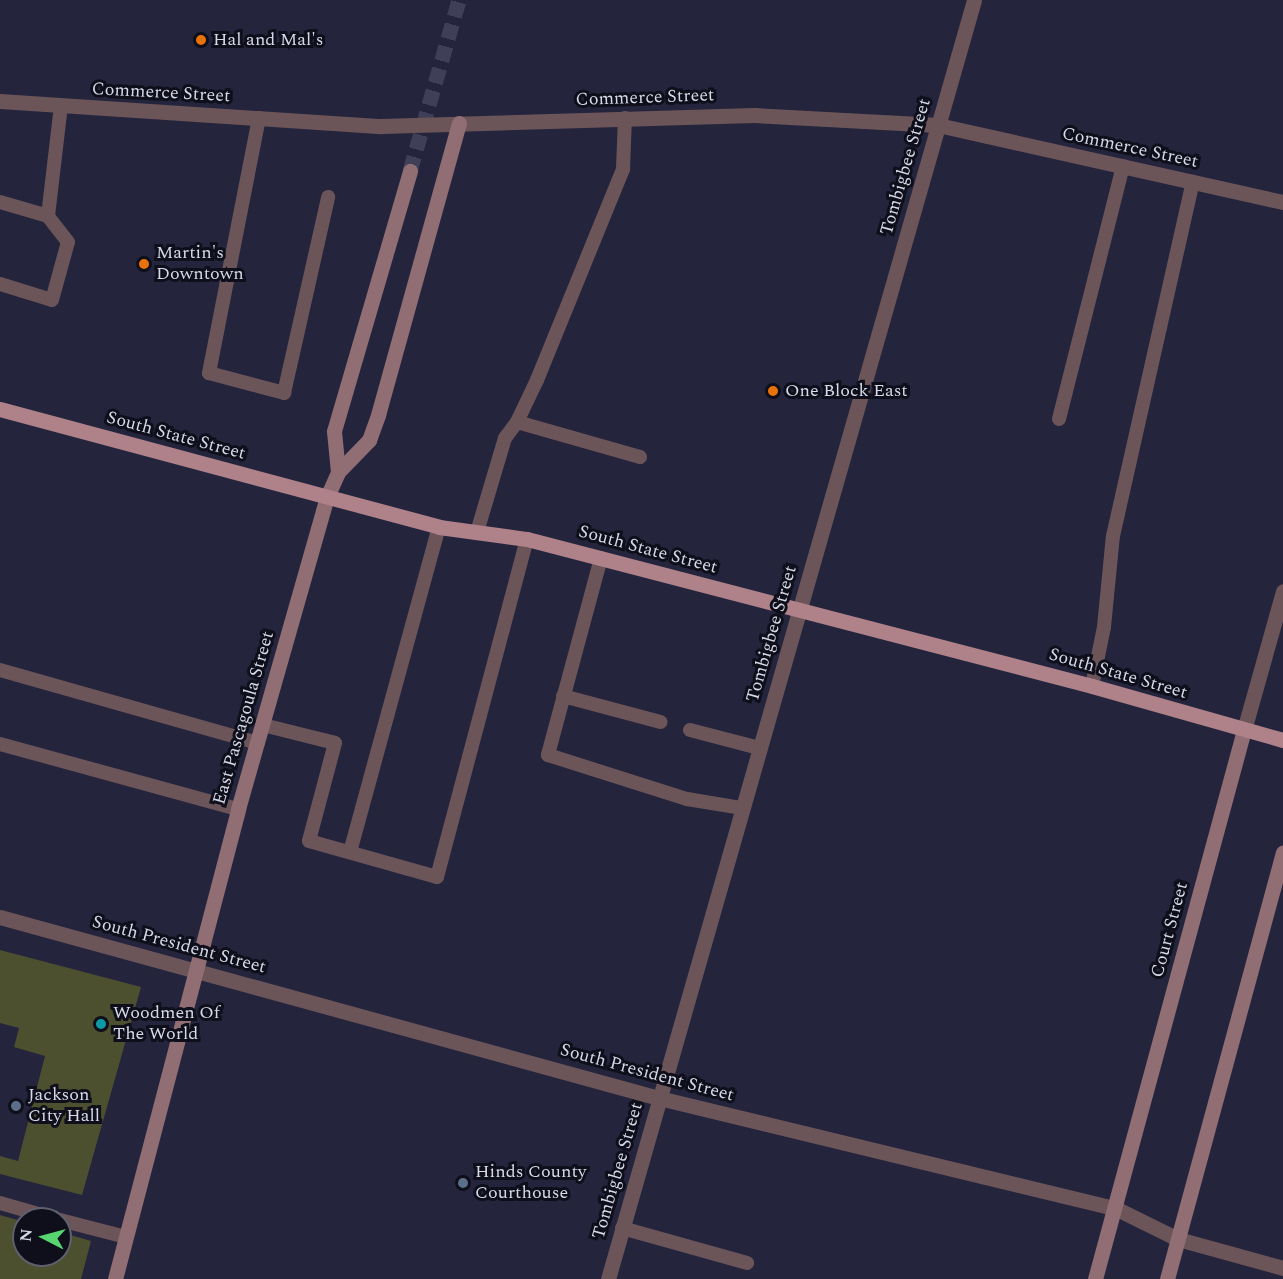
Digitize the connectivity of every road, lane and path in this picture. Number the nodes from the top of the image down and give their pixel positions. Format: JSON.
{"nodes":[{"id":1,"x":974,"y":0,"type":"edge"},
{"id":2,"x":0,"y":100,"type":"edge"},
{"id":3,"x":62,"y":106,"type":"junction"},
{"id":4,"x":260,"y":118,"type":"junction"},
{"id":5,"x":625,"y":118,"type":"junction"},
{"id":6,"x":459,"y":123,"type":"junction"},
{"id":7,"x":938,"y":125,"type":"junction"},
{"id":8,"x":1123,"y":166,"type":"junction"},
{"id":9,"x":410,"y":171,"type":"tunnel mouth"},
{"id":10,"x":1193,"y":182,"type":"junction"},
{"id":11,"x":328,"y":196,"type":"dead end"},
{"id":12,"x":0,"y":202,"type":"edge"},
{"id":13,"x":1283,"y":202,"type":"edge"},
{"id":14,"x":48,"y":216,"type":"junction"},
{"id":15,"x":0,"y":284,"type":"edge"},
{"id":16,"x":0,"y":409,"type":"edge"},
{"id":17,"x":1059,"y":419,"type":"dead end"},
{"id":18,"x":517,"y":422,"type":"junction"},
{"id":19,"x":640,"y":456,"type":"dead end"},
{"id":20,"x":338,"y":472,"type":"junction"},
{"id":21,"x":327,"y":497,"type":"junction"},
{"id":22,"x":439,"y":527,"type":"junction"},
{"id":23,"x":477,"y":532,"type":"junction"},
{"id":24,"x":527,"y":538,"type":"junction"},
{"id":25,"x":601,"y":558,"type":"junction"},
{"id":26,"x":1283,"y":591,"type":"edge"},
{"id":27,"x":799,"y":610,"type":"junction"},
{"id":28,"x":0,"y":670,"type":"edge"},
{"id":29,"x":1092,"y":686,"type":"junction"},
{"id":30,"x":563,"y":696,"type":"junction"},
{"id":31,"x":661,"y":722,"type":"dead end"},
{"id":32,"x":263,"y":725,"type":"junction"},
{"id":33,"x":690,"y":730,"type":"dead end"},
{"id":34,"x":1244,"y":730,"type":"junction"},
{"id":35,"x":1283,"y":740,"type":"edge"},
{"id":36,"x":258,"y":743,"type":"junction"},
{"id":37,"x":0,"y":744,"type":"edge"},
{"id":38,"x":759,"y":748,"type":"junction"},
{"id":39,"x":742,"y":808,"type":"junction"},
{"id":40,"x":238,"y":809,"type":"junction"},
{"id":41,"x":351,"y":852,"type":"junction"},
{"id":42,"x":1283,"y":853,"type":"edge"},
{"id":43,"x":0,"y":917,"type":"edge"},
{"id":44,"x":197,"y":970,"type":"junction"},
{"id":45,"x":659,"y":1098,"type":"junction"},
{"id":46,"x":1115,"y":1208,"type":"junction"},
{"id":47,"x":72,"y":1224,"type":"edge"},
{"id":48,"x":622,"y":1228,"type":"junction"},
{"id":49,"x":126,"y":1237,"type":"junction"},
{"id":50,"x":1178,"y":1239,"type":"junction"},
{"id":51,"x":747,"y":1263,"type":"dead end"},
{"id":52,"x":1283,"y":1268,"type":"edge"},
{"id":53,"x":114,"y":1279,"type":"edge"},
{"id":54,"x":608,"y":1279,"type":"edge"},
{"id":55,"x":1095,"y":1279,"type":"edge"},
{"id":56,"x":1167,"y":1279,"type":"edge"}],
"edges":[{"from":1,"to":7,"type":"street","name":"Tombigbee Street"},
{"from":2,"to":3,"type":"street","name":"Commerce Street"},
{"from":3,"to":4,"type":"street","name":"Commerce Street"},
{"from":3,"to":14,"type":"lane"},
{"from":4,"to":6,"type":"street","name":"Commerce Street"},
{"from":4,"to":11,"type":"lane"},
{"from":5,"to":6,"type":"street","name":"Commerce Street"},
{"from":5,"to":7,"type":"street","name":"Commerce Street"},
{"from":5,"to":18,"type":"lane"},
{"from":6,"to":20,"type":"main road"},
{"from":7,"to":8,"type":"street","name":"Commerce Street"},
{"from":7,"to":27,"type":"street","name":"Tombigbee Street"},
{"from":8,"to":10,"type":"street","name":"Commerce Street"},
{"from":8,"to":17,"type":"lane"},
{"from":9,"to":20,"type":"main road","name":"East Pascagoula Street"},
{"from":10,"to":13,"type":"street","name":"Commerce Street"},
{"from":10,"to":29,"type":"lane"},
{"from":12,"to":14,"type":"lane"},
{"from":14,"to":15,"type":"lane"},
{"from":16,"to":21,"type":"main road","name":"South State Street"},
{"from":18,"to":19,"type":"lane"},
{"from":18,"to":23,"type":"lane"},
{"from":20,"to":21,"type":"main road","name":"East Pascagoula Street"},
{"from":21,"to":22,"type":"main road","name":"South State Street"},
{"from":21,"to":32,"type":"main road","name":"East Pascagoula Street"},
{"from":22,"to":23,"type":"main road","name":"South State Street"},
{"from":22,"to":41,"type":"lane"},
{"from":23,"to":24,"type":"main road","name":"South State Street"},
{"from":24,"to":25,"type":"main road","name":"South State Street"},
{"from":24,"to":41,"type":"lane"},
{"from":25,"to":27,"type":"main road","name":"South State Street"},
{"from":25,"to":30,"type":"lane"},
{"from":26,"to":34,"type":"street","name":"Court Street"},
{"from":27,"to":29,"type":"main road","name":"South State Street"},
{"from":27,"to":38,"type":"street","name":"Tombigbee Street"},
{"from":28,"to":36,"type":"lane"},
{"from":29,"to":34,"type":"main road","name":"South State Street"},
{"from":30,"to":31,"type":"lane"},
{"from":30,"to":39,"type":"lane"},
{"from":32,"to":36,"type":"main road","name":"East Pascagoula Street"},
{"from":32,"to":41,"type":"lane"},
{"from":33,"to":38,"type":"lane"},
{"from":34,"to":35,"type":"main road","name":"South State Street"},
{"from":34,"to":46,"type":"main road","name":"Court Street"},
{"from":36,"to":40,"type":"main road","name":"East Pascagoula Street"},
{"from":37,"to":40,"type":"lane"},
{"from":38,"to":39,"type":"street","name":"Tombigbee Street"},
{"from":39,"to":45,"type":"street","name":"Tombigbee Street"},
{"from":40,"to":44,"type":"main road","name":"East Pascagoula Street"},
{"from":42,"to":50,"type":"main road"},
{"from":43,"to":44,"type":"street","name":"South President Street"},
{"from":44,"to":45,"type":"street","name":"South President Street"},
{"from":44,"to":49,"type":"main road","name":"East Pascagoula Street"},
{"from":45,"to":46,"type":"street","name":"South President Street"},
{"from":45,"to":48,"type":"street","name":"Tombigbee Street"},
{"from":46,"to":50,"type":"street","name":"South President Street"},
{"from":46,"to":55,"type":"main road","name":"Court Street"},
{"from":47,"to":49,"type":"lane"},
{"from":48,"to":51,"type":"lane"},
{"from":48,"to":54,"type":"street","name":"Tombigbee Street"},
{"from":49,"to":53,"type":"main road","name":"East Pascagoula Street"},
{"from":50,"to":52,"type":"street","name":"South President Street"},
{"from":50,"to":56,"type":"main road"}]}
